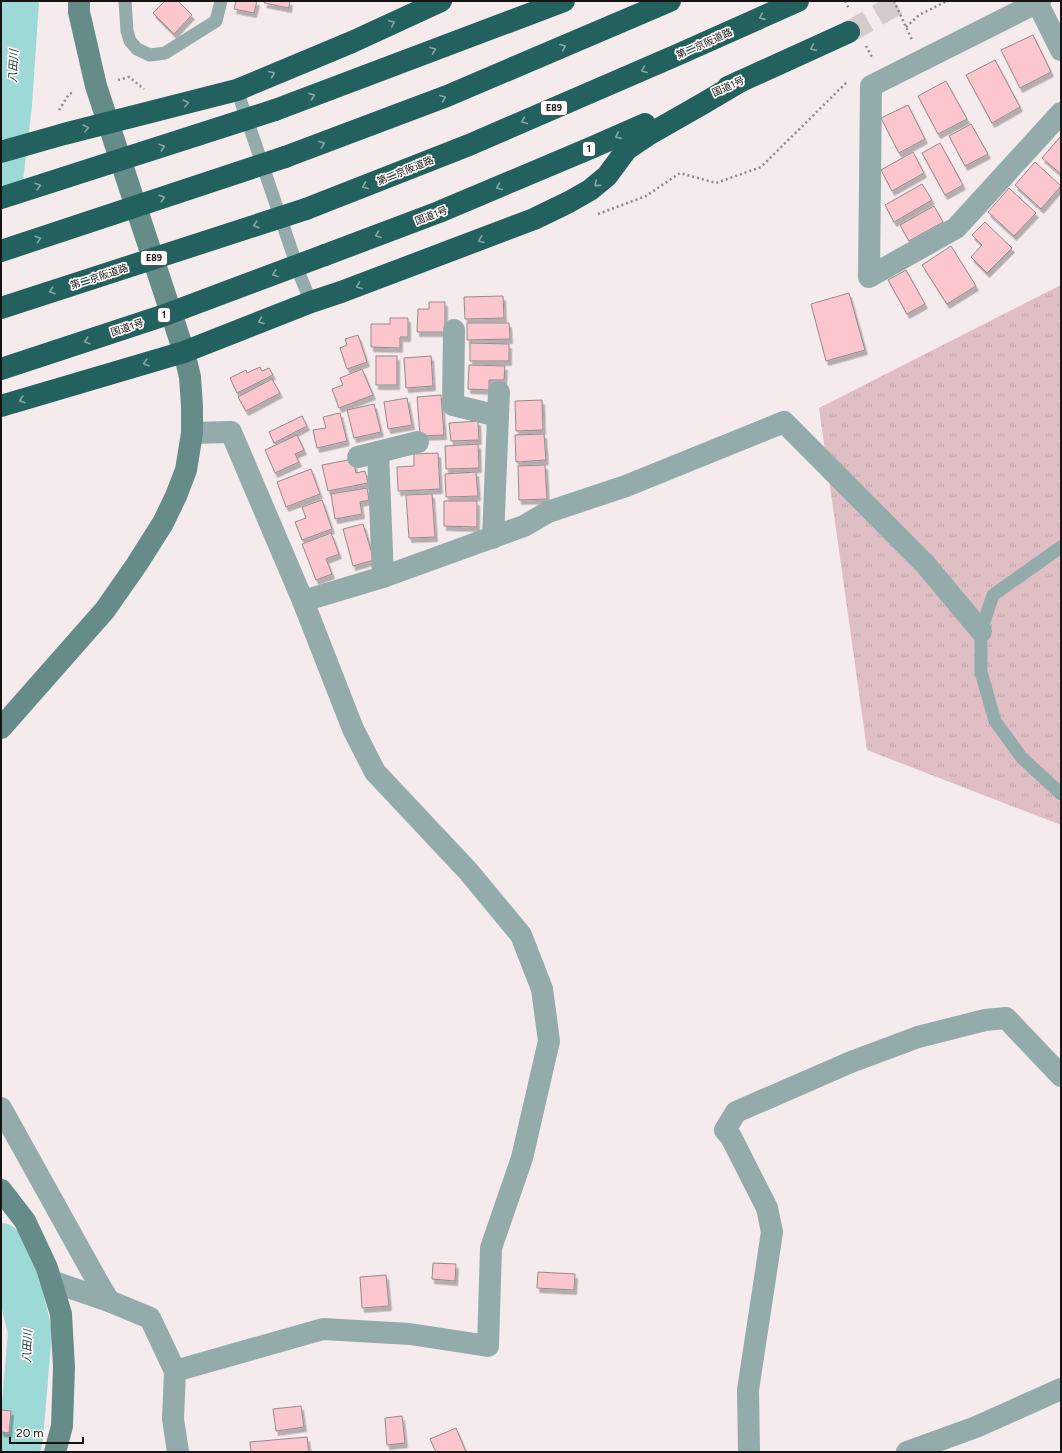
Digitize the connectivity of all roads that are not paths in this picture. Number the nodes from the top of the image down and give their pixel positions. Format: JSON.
{"nodes":[{"id":1,"x":79,"y":1,"type":"edge"},
{"id":2,"x":126,"y":1,"type":"edge"},
{"id":3,"x":221,"y":1,"type":"edge"},
{"id":4,"x":441,"y":1,"type":"edge"},
{"id":5,"x":564,"y":1,"type":"edge"},
{"id":6,"x":670,"y":1,"type":"edge"},
{"id":7,"x":798,"y":1,"type":"edge"},
{"id":8,"x":1038,"y":2,"type":"edge"},
{"id":9,"x":849,"y":32,"type":"tunnel mouth"},
{"id":10,"x":1061,"y":50,"type":"edge"},
{"id":11,"x":741,"y":81,"type":"junction"},
{"id":12,"x":237,"y":90,"type":"junction"},
{"id":13,"x":1061,"y":113,"type":"edge"},
{"id":14,"x":108,"y":123,"type":"junction"},
{"id":15,"x":1,"y":152,"type":"edge"},
{"id":16,"x":1,"y":198,"type":"edge"},
{"id":17,"x":1,"y":251,"type":"edge"},
{"id":18,"x":311,"y":302,"type":"junction"},
{"id":19,"x":1,"y":308,"type":"edge"},
{"id":20,"x":454,"y":330,"type":"dead end"},
{"id":21,"x":184,"y":352,"type":"junction"},
{"id":22,"x":1,"y":369,"type":"edge"},
{"id":23,"x":500,"y":392,"type":"dead end"},
{"id":24,"x":1,"y":406,"type":"edge"},
{"id":25,"x":498,"y":416,"type":"junction"},
{"id":26,"x":192,"y":433,"type":"junction"},
{"id":27,"x":418,"y":442,"type":"dead end"},
{"id":28,"x":493,"y":538,"type":"junction"},
{"id":29,"x":1061,"y":547,"type":"edge"},
{"id":30,"x":383,"y":577,"type":"junction"},
{"id":31,"x":303,"y":601,"type":"junction"},
{"id":32,"x":981,"y":631,"type":"junction"},
{"id":33,"x":1,"y":728,"type":"edge"},
{"id":34,"x":1061,"y":794,"type":"edge"},
{"id":35,"x":1061,"y":1076,"type":"edge"},
{"id":36,"x":1,"y":1108,"type":"edge"},
{"id":37,"x":1,"y":1190,"type":"edge"},
{"id":38,"x":51,"y":1281,"type":"junction"},
{"id":39,"x":109,"y":1300,"type":"junction"},
{"id":40,"x":175,"y":1371,"type":"junction"},
{"id":41,"x":1061,"y":1390,"type":"edge"},
{"id":42,"x":55,"y":1452,"type":"edge"},
{"id":43,"x":178,"y":1452,"type":"edge"},
{"id":44,"x":749,"y":1452,"type":"edge"},
{"id":45,"x":907,"y":1452,"type":"edge"}],
"edges":[{"from":1,"to":14,"type":"street"},
{"from":2,"to":3,"type":"lane"},
{"from":12,"to":4,"type":"highway","one_way":true},
{"from":16,"to":5,"type":"highway","one_way":true,"bridge":true},
{"from":17,"to":6,"type":"highway","one_way":true,"bridge":true},
{"from":7,"to":19,"type":"highway","name":"第二京阪道路","number":"E89","one_way":true,"bridge":true},
{"from":8,"to":10,"type":"street"},
{"from":8,"to":13,"type":"street"},
{"from":9,"to":11,"type":"highway","name":"国道1号","number":"1","one_way":true},
{"from":11,"to":18,"type":"highway","one_way":true},
{"from":11,"to":22,"type":"highway","name":"国道1号","number":"1","one_way":true,"bridge":true},
{"from":14,"to":12,"type":"highway","one_way":true},
{"from":12,"to":18,"type":"lane"},
{"from":15,"to":14,"type":"highway","one_way":true},
{"from":14,"to":21,"type":"street"},
{"from":18,"to":21,"type":"highway","one_way":true},
{"from":20,"to":25,"type":"street"},
{"from":21,"to":24,"type":"highway","one_way":true},
{"from":21,"to":26,"type":"street"},
{"from":23,"to":25,"type":"street"},
{"from":25,"to":28,"type":"street"},
{"from":26,"to":31,"type":"street"},
{"from":26,"to":33,"type":"street"},
{"from":27,"to":30,"type":"street"},
{"from":28,"to":30,"type":"street"},
{"from":28,"to":32,"type":"street"},
{"from":29,"to":32,"type":"lane"},
{"from":30,"to":31,"type":"street"},
{"from":31,"to":40,"type":"street"},
{"from":32,"to":34,"type":"lane"},
{"from":35,"to":44,"type":"street"},
{"from":36,"to":39,"type":"street"},
{"from":37,"to":38,"type":"street"},
{"from":38,"to":39,"type":"street"},
{"from":38,"to":42,"type":"street"},
{"from":39,"to":40,"type":"street"},
{"from":40,"to":43,"type":"street"},
{"from":41,"to":45,"type":"street"}]}
